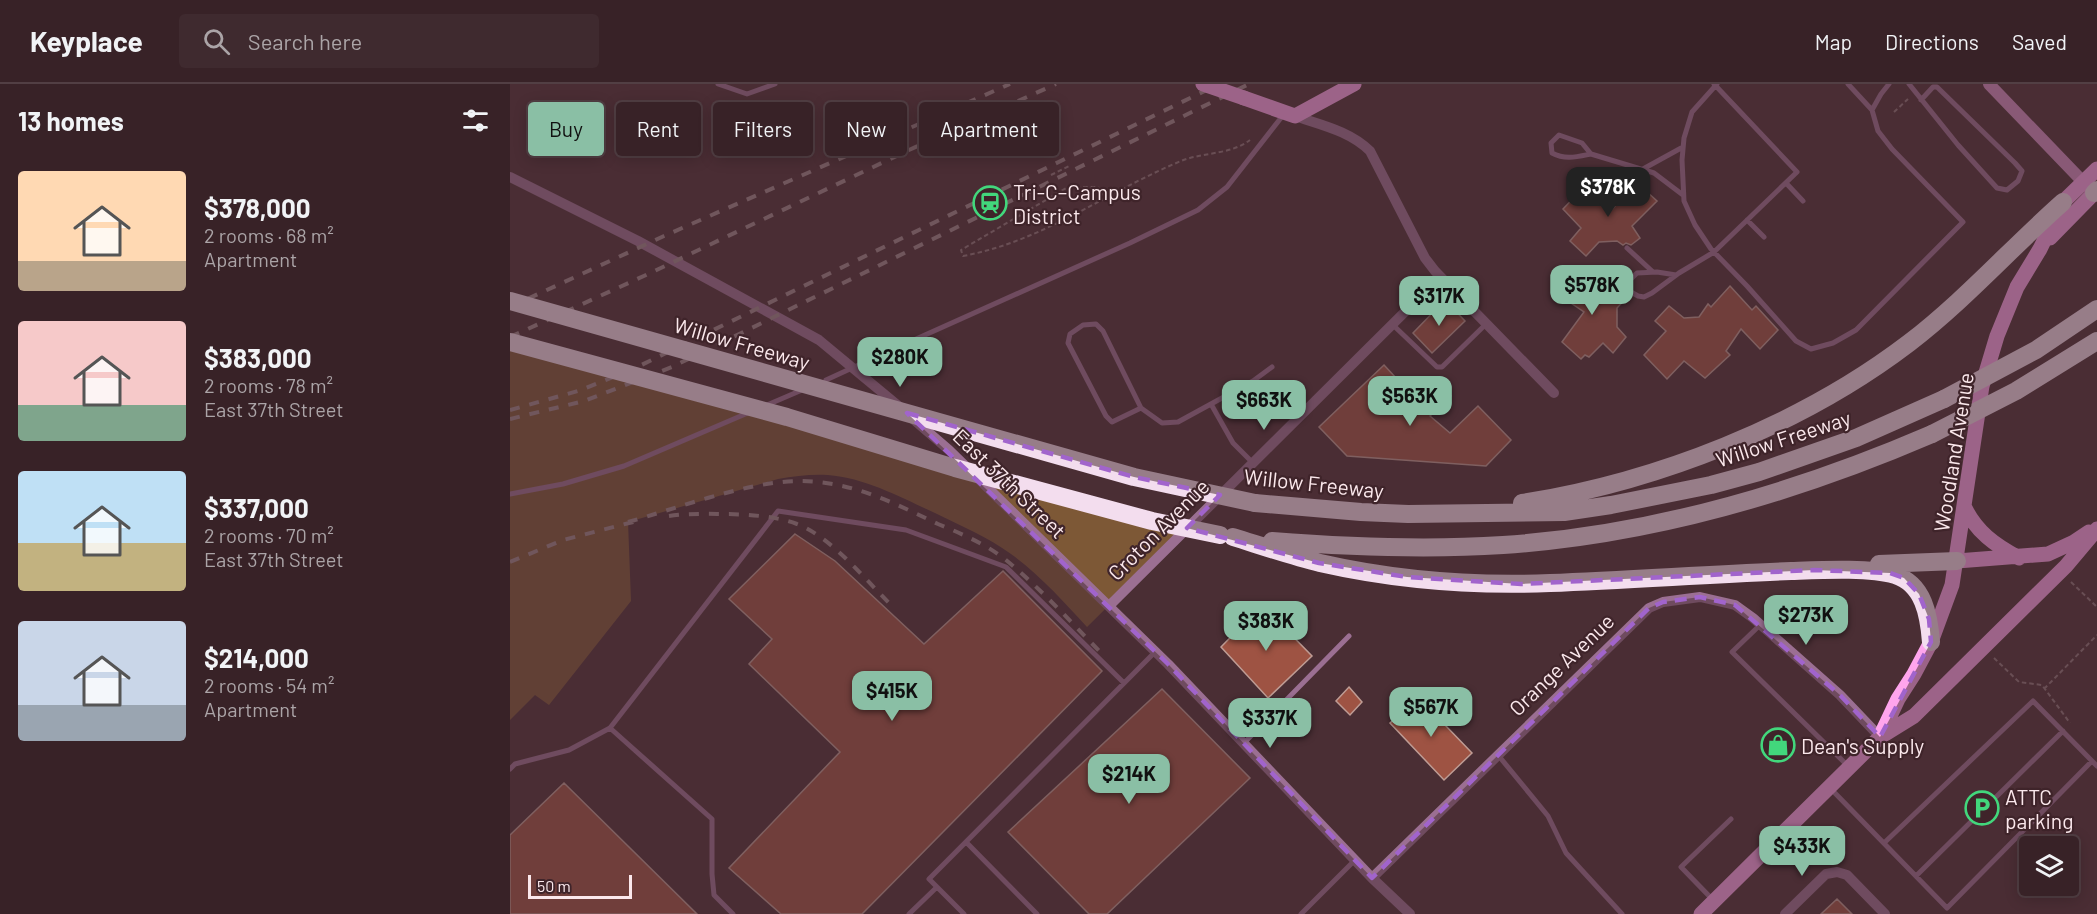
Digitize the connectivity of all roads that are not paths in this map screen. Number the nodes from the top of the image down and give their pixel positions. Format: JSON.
{"nodes":[{"id":1,"x":718,"y":84,"type":"edge"},
{"id":2,"x":775,"y":84,"type":"edge"},
{"id":3,"x":1203,"y":84,"type":"edge"},
{"id":4,"x":1354,"y":84,"type":"edge"},
{"id":5,"x":1848,"y":84,"type":"edge"},
{"id":6,"x":1889,"y":84,"type":"edge"},
{"id":7,"x":1909,"y":84,"type":"edge"},
{"id":8,"x":1989,"y":84,"type":"edge"},
{"id":9,"x":1715,"y":85,"type":"edge"},
{"id":10,"x":1921,"y":100,"type":"junction"},
{"id":11,"x":1872,"y":110,"type":"junction"},
{"id":12,"x":1290,"y":114,"type":"junction"},
{"id":13,"x":1683,"y":147,"type":"junction"},
{"id":14,"x":1591,"y":154,"type":"junction"},
{"id":15,"x":1642,"y":169,"type":"junction"},
{"id":16,"x":2097,"y":169,"type":"edge"},
{"id":17,"x":510,"y":177,"type":"edge"},
{"id":18,"x":1786,"y":183,"type":"junction"},
{"id":19,"x":2093,"y":190,"type":"edge"},
{"id":20,"x":1683,"y":195,"type":"junction"},
{"id":21,"x":1803,"y":201,"type":"dead end"},
{"id":22,"x":2063,"y":202,"type":"junction"},
{"id":23,"x":1747,"y":220,"type":"junction"},
{"id":24,"x":1764,"y":237,"type":"dead end"},
{"id":25,"x":1627,"y":248,"type":"dead end"},
{"id":26,"x":2040,"y":249,"type":"junction"},
{"id":27,"x":1714,"y":252,"type":"junction"},
{"id":28,"x":1653,"y":272,"type":"junction"},
{"id":29,"x":1676,"y":275,"type":"junction"},
{"id":30,"x":1440,"y":277,"type":"junction"},
{"id":31,"x":1626,"y":285,"type":"junction"},
{"id":32,"x":1617,"y":292,"type":"dead end"},
{"id":33,"x":510,"y":301,"type":"edge"},
{"id":34,"x":2097,"y":309,"type":"edge"},
{"id":35,"x":1392,"y":324,"type":"junction"},
{"id":36,"x":1486,"y":324,"type":"junction"},
{"id":37,"x":2097,"y":341,"type":"edge"},
{"id":38,"x":510,"y":342,"type":"edge"},
{"id":39,"x":1272,"y":367,"type":"dead end"},
{"id":40,"x":1554,"y":393,"type":"dead end"},
{"id":41,"x":1211,"y":404,"type":"junction"},
{"id":42,"x":1141,"y":408,"type":"junction"},
{"id":43,"x":1253,"y":463,"type":"junction"},
{"id":44,"x":510,"y":494,"type":"edge"},
{"id":45,"x":1964,"y":506,"type":"junction"},
{"id":46,"x":1462,"y":513,"type":"junction"},
{"id":47,"x":2097,"y":528,"type":"edge"},
{"id":48,"x":1227,"y":536,"type":"junction"},
{"id":49,"x":2019,"y":558,"type":"junction"},
{"id":50,"x":1957,"y":561,"type":"junction"},
{"id":51,"x":1814,"y":570,"type":"junction"},
{"id":52,"x":1109,"y":606,"type":"junction"},
{"id":53,"x":1757,"y":621,"type":"junction"},
{"id":54,"x":1349,"y":636,"type":"dead end"},
{"id":55,"x":1931,"y":642,"type":"junction"},
{"id":56,"x":1155,"y":651,"type":"junction"},
{"id":57,"x":1124,"y":683,"type":"junction"},
{"id":58,"x":610,"y":728,"type":"junction"},
{"id":59,"x":2063,"y":731,"type":"junction"},
{"id":60,"x":1881,"y":737,"type":"junction"},
{"id":61,"x":1244,"y":742,"type":"junction"},
{"id":62,"x":1498,"y":755,"type":"junction"},
{"id":63,"x":2092,"y":761,"type":"junction"},
{"id":64,"x":2097,"y":766,"type":"edge"},
{"id":65,"x":1850,"y":768,"type":"junction"},
{"id":66,"x":510,"y":769,"type":"edge"},
{"id":67,"x":1830,"y":788,"type":"junction"},
{"id":68,"x":1731,"y":819,"type":"dead end"},
{"id":69,"x":966,"y":842,"type":"junction"},
{"id":70,"x":1884,"y":843,"type":"junction"},
{"id":71,"x":1355,"y":860,"type":"junction"},
{"id":72,"x":1916,"y":876,"type":"junction"},
{"id":73,"x":1372,"y":878,"type":"junction"},
{"id":74,"x":937,"y":887,"type":"junction"},
{"id":75,"x":1714,"y":901,"type":"junction"},
{"id":76,"x":733,"y":914,"type":"edge"},
{"id":77,"x":909,"y":914,"type":"edge"},
{"id":78,"x":964,"y":914,"type":"edge"},
{"id":79,"x":1037,"y":914,"type":"edge"},
{"id":80,"x":1300,"y":914,"type":"edge"},
{"id":81,"x":1410,"y":914,"type":"edge"},
{"id":82,"x":1622,"y":914,"type":"edge"},
{"id":83,"x":1701,"y":914,"type":"edge"},
{"id":84,"x":1785,"y":914,"type":"edge"},
{"id":85,"x":1885,"y":914,"type":"edge"}],
"edges":[{"from":1,"to":2,"type":"lane"},
{"from":3,"to":12,"type":"main road","bridge":true},
{"from":4,"to":12,"type":"main road"},
{"from":5,"to":11,"type":"lane"},
{"from":6,"to":11,"type":"lane"},
{"from":7,"to":10,"type":"lane"},
{"from":8,"to":19,"type":"main road"},
{"from":9,"to":13,"type":"lane"},
{"from":9,"to":18,"type":"lane"},
{"from":10,"to":10,"type":"lane"},
{"from":11,"to":27,"type":"lane"},
{"from":12,"to":30,"type":"street"},
{"from":12,"to":44,"type":"lane","bridge":true},
{"from":13,"to":15,"type":"lane"},
{"from":13,"to":20,"type":"lane"},
{"from":14,"to":14,"type":"lane"},
{"from":14,"to":15,"type":"lane"},
{"from":15,"to":20,"type":"lane"},
{"from":16,"to":19,"type":"main road"},
{"from":17,"to":52,"type":"street","name":"East 37th Street"},
{"from":18,"to":21,"type":"lane"},
{"from":18,"to":23,"type":"lane"},
{"from":19,"to":22,"type":"main road","name":"Woodland Avenue"},
{"from":19,"to":26,"type":"main road"},
{"from":20,"to":27,"type":"lane"},
{"from":22,"to":26,"type":"main road","name":"Woodland Avenue"},
{"from":22,"to":46,"type":"highway"},
{"from":23,"to":24,"type":"lane"},
{"from":23,"to":27,"type":"lane"},
{"from":25,"to":28,"type":"lane"},
{"from":26,"to":45,"type":"main road","name":"Woodland Avenue"},
{"from":27,"to":29,"type":"lane"},
{"from":28,"to":29,"type":"lane"},
{"from":28,"to":31,"type":"lane"},
{"from":29,"to":31,"type":"lane"},
{"from":30,"to":35,"type":"street","name":"Croton Avenue"},
{"from":30,"to":36,"type":"street"},
{"from":31,"to":32,"type":"lane"},
{"from":33,"to":46,"type":"highway","name":"Willow Freeway","bridge":true},
{"from":34,"to":46,"type":"highway","name":"Willow Freeway","bridge":true},
{"from":35,"to":36,"type":"lane"},
{"from":35,"to":43,"type":"street","name":"Croton Avenue"},
{"from":36,"to":40,"type":"street"},
{"from":37,"to":48,"type":"highway","bridge":true},
{"from":38,"to":48,"type":"highway","bridge":true},
{"from":39,"to":41,"type":"lane"},
{"from":41,"to":42,"type":"lane"},
{"from":41,"to":43,"type":"lane"},
{"from":42,"to":42,"type":"lane"},
{"from":43,"to":52,"type":"street","name":"Croton Avenue"},
{"from":45,"to":49,"type":"main road"},
{"from":45,"to":50,"type":"main road","name":"Woodland Avenue"},
{"from":47,"to":49,"type":"main road"},
{"from":47,"to":60,"type":"main road","name":"Woodland Avenue"},
{"from":48,"to":51,"type":"highway"},
{"from":49,"to":50,"type":"main road"},
{"from":50,"to":51,"type":"highway"},
{"from":50,"to":55,"type":"main road","name":"Woodland Avenue"},
{"from":51,"to":55,"type":"highway"},
{"from":52,"to":56,"type":"street","name":"East 37th Street"},
{"from":53,"to":60,"type":"street","name":"Orange Avenue"},
{"from":53,"to":62,"type":"street","name":"Orange Avenue"},
{"from":53,"to":65,"type":"lane"},
{"from":54,"to":61,"type":"lane"},
{"from":55,"to":60,"type":"main road","name":"Woodland Avenue"},
{"from":56,"to":57,"type":"lane"},
{"from":56,"to":61,"type":"street","name":"East 37th Street"},
{"from":57,"to":58,"type":"lane"},
{"from":57,"to":69,"type":"lane"},
{"from":58,"to":66,"type":"lane"},
{"from":58,"to":76,"type":"lane"},
{"from":59,"to":63,"type":"lane"},
{"from":59,"to":70,"type":"lane"},
{"from":59,"to":72,"type":"lane"},
{"from":60,"to":65,"type":"main road","name":"Woodland Avenue"},
{"from":61,"to":71,"type":"street","name":"East 37th Street"},
{"from":62,"to":73,"type":"street","name":"Orange Avenue"},
{"from":62,"to":82,"type":"lane"},
{"from":63,"to":64,"type":"lane"},
{"from":63,"to":72,"type":"lane"},
{"from":65,"to":67,"type":"main road","name":"Woodland Avenue"},
{"from":67,"to":70,"type":"lane"},
{"from":67,"to":75,"type":"main road","name":"Woodland Avenue"},
{"from":68,"to":75,"type":"lane"},
{"from":69,"to":74,"type":"lane"},
{"from":69,"to":79,"type":"lane"},
{"from":70,"to":72,"type":"lane"},
{"from":71,"to":73,"type":"street","name":"East 37th Street"},
{"from":71,"to":80,"type":"lane"},
{"from":73,"to":81,"type":"street","name":"East 37th Street"},
{"from":74,"to":77,"type":"lane"},
{"from":74,"to":78,"type":"lane"},
{"from":75,"to":83,"type":"main road","name":"Woodland Avenue"},
{"from":84,"to":85,"type":"street"}]}
